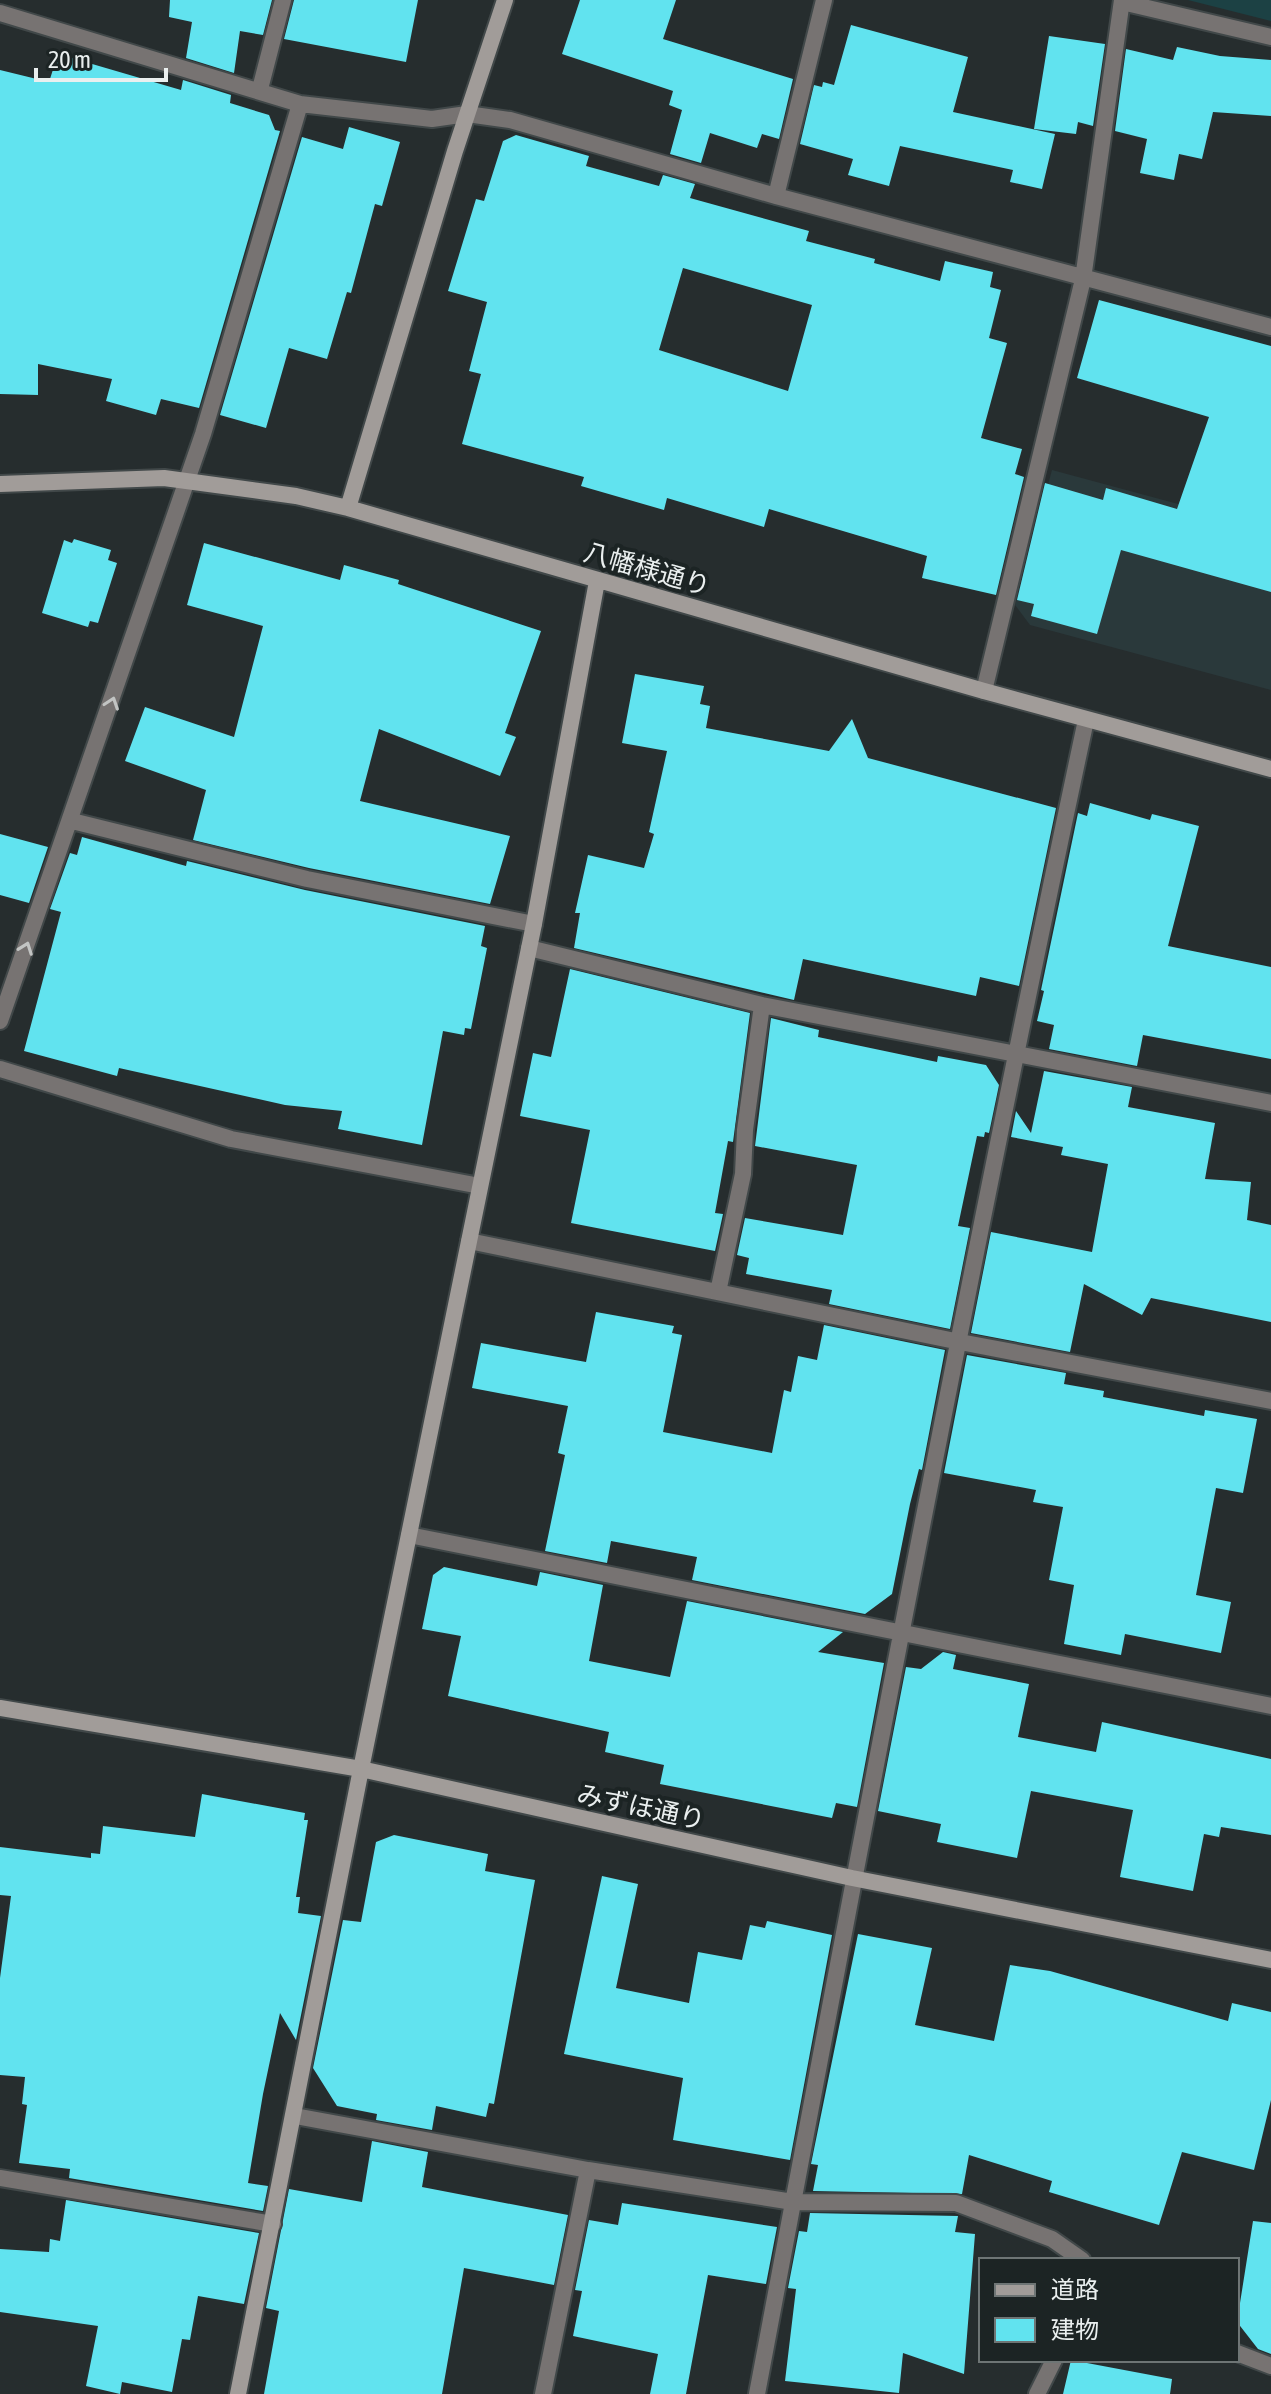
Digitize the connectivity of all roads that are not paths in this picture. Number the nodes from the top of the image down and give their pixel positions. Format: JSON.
{"nodes":[{"id":1,"x":283,"y":0,"type":"edge"},
{"id":2,"x":505,"y":0,"type":"edge"},
{"id":3,"x":824,"y":0,"type":"edge"},
{"id":4,"x":1122,"y":1,"type":"edge"},
{"id":5,"x":0,"y":13,"type":"edge"},
{"id":6,"x":1271,"y":37,"type":"edge"},
{"id":7,"x":260,"y":89,"type":"junction"},
{"id":8,"x":300,"y":104,"type":"junction"},
{"id":9,"x":467,"y":114,"type":"junction"},
{"id":10,"x":776,"y":196,"type":"junction"},
{"id":11,"x":1083,"y":279,"type":"junction"},
{"id":12,"x":1271,"y":327,"type":"edge"},
{"id":13,"x":188,"y":481,"type":"junction"},
{"id":14,"x":0,"y":484,"type":"edge"},
{"id":15,"x":348,"y":508,"type":"junction"},
{"id":16,"x":597,"y":581,"type":"junction"},
{"id":17,"x":984,"y":691,"type":"junction"},
{"id":18,"x":1086,"y":720,"type":"junction"},
{"id":19,"x":1271,"y":769,"type":"edge"},
{"id":20,"x":72,"y":821,"type":"junction"},
{"id":21,"x":534,"y":924,"type":"junction"},
{"id":22,"x":529,"y":948,"type":"junction"},
{"id":23,"x":762,"y":1005,"type":"junction"},
{"id":24,"x":0,"y":1021,"type":"edge"},
{"id":25,"x":1014,"y":1051,"type":"junction"},
{"id":26,"x":0,"y":1069,"type":"edge"},
{"id":27,"x":1271,"y":1103,"type":"edge"},
{"id":28,"x":480,"y":1186,"type":"junction"},
{"id":29,"x":469,"y":1241,"type":"junction"},
{"id":30,"x":718,"y":1292,"type":"junction"},
{"id":31,"x":960,"y":1342,"type":"junction"},
{"id":32,"x":1271,"y":1401,"type":"edge"},
{"id":33,"x":409,"y":1535,"type":"junction"},
{"id":34,"x":899,"y":1634,"type":"junction"},
{"id":35,"x":1271,"y":1706,"type":"edge"},
{"id":36,"x":0,"y":1708,"type":"edge"},
{"id":37,"x":361,"y":1769,"type":"junction"},
{"id":38,"x":852,"y":1878,"type":"junction"},
{"id":39,"x":1271,"y":1960,"type":"edge"},
{"id":40,"x":295,"y":2116,"type":"junction"},
{"id":41,"x":588,"y":2170,"type":"junction"},
{"id":42,"x":0,"y":2178,"type":"edge"},
{"id":43,"x":793,"y":2202,"type":"junction"},
{"id":44,"x":273,"y":2224,"type":"junction"},
{"id":45,"x":1079,"y":2258,"type":"edge"},
{"id":46,"x":1239,"y":2354,"type":"edge"},
{"id":47,"x":1053,"y":2362,"type":"edge"},
{"id":48,"x":1271,"y":2366,"type":"edge"},
{"id":49,"x":238,"y":2394,"type":"edge"},
{"id":50,"x":543,"y":2394,"type":"edge"},
{"id":51,"x":757,"y":2394,"type":"edge"},
{"id":52,"x":1037,"y":2394,"type":"edge"}],
"edges":[{"from":1,"to":7,"type":"street"},
{"from":2,"to":9,"type":"street"},
{"from":3,"to":10,"type":"street"},
{"from":4,"to":6,"type":"street"},
{"from":4,"to":11,"type":"street"},
{"from":5,"to":7,"type":"street"},
{"from":7,"to":8,"type":"street"},
{"from":8,"to":9,"type":"street"},
{"from":8,"to":13,"type":"street"},
{"from":9,"to":10,"type":"street"},
{"from":9,"to":15,"type":"street"},
{"from":10,"to":11,"type":"street"},
{"from":11,"to":12,"type":"street"},
{"from":11,"to":17,"type":"street"},
{"from":13,"to":14,"type":"street","name":"八幡様通り"},
{"from":13,"to":15,"type":"street","name":"八幡様通り"},
{"from":20,"to":13,"type":"street","one_way":true},
{"from":15,"to":16,"type":"street","name":"八幡様通り"},
{"from":16,"to":17,"type":"street","name":"八幡様通り"},
{"from":16,"to":21,"type":"street"},
{"from":17,"to":18,"type":"street","name":"八幡様通り"},
{"from":18,"to":19,"type":"street","name":"八幡様通り"},
{"from":18,"to":25,"type":"street"},
{"from":20,"to":21,"type":"street"},
{"from":24,"to":20,"type":"street","one_way":true},
{"from":21,"to":22,"type":"street"},
{"from":22,"to":23,"type":"street"},
{"from":22,"to":28,"type":"street"},
{"from":23,"to":25,"type":"street"},
{"from":23,"to":30,"type":"street"},
{"from":25,"to":27,"type":"street"},
{"from":25,"to":31,"type":"street"},
{"from":26,"to":28,"type":"street"},
{"from":28,"to":29,"type":"street"},
{"from":29,"to":30,"type":"street"},
{"from":29,"to":33,"type":"street"},
{"from":30,"to":31,"type":"street"},
{"from":31,"to":32,"type":"street"},
{"from":31,"to":34,"type":"street"},
{"from":33,"to":34,"type":"street"},
{"from":33,"to":37,"type":"street"},
{"from":34,"to":35,"type":"street"},
{"from":34,"to":38,"type":"street"},
{"from":36,"to":37,"type":"street","name":"みずほ通り"},
{"from":37,"to":38,"type":"street","name":"みずほ通り"},
{"from":37,"to":40,"type":"street"},
{"from":38,"to":39,"type":"street","name":"みずほ通り"},
{"from":38,"to":43,"type":"street"},
{"from":40,"to":41,"type":"street"},
{"from":40,"to":44,"type":"street"},
{"from":41,"to":43,"type":"street"},
{"from":41,"to":50,"type":"street"},
{"from":42,"to":44,"type":"street"},
{"from":43,"to":45,"type":"street"},
{"from":43,"to":51,"type":"street"},
{"from":44,"to":49,"type":"street"},
{"from":46,"to":48,"type":"street"},
{"from":47,"to":52,"type":"street"}]}
